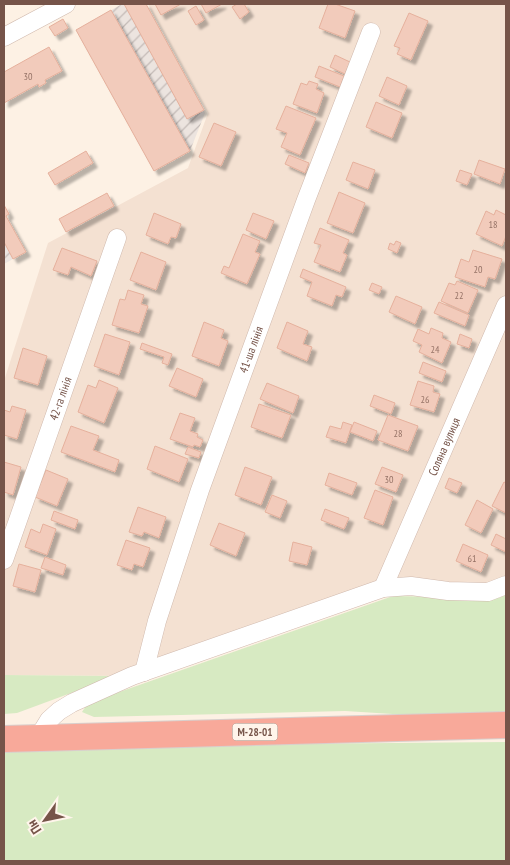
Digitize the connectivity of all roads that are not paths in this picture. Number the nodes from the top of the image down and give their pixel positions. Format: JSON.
{"nodes":[{"id":1,"x":66,"y":4,"type":"edge"},
{"id":2,"x":371,"y":32,"type":"dead end"},
{"id":3,"x":4,"y":37,"type":"edge"},
{"id":4,"x":118,"y":238,"type":"dead end"},
{"id":5,"x":506,"y":305,"type":"edge"},
{"id":6,"x":4,"y":560,"type":"edge"},
{"id":7,"x":506,"y":585,"type":"edge"},
{"id":8,"x":383,"y":588,"type":"junction"},
{"id":9,"x":144,"y":672,"type":"junction"},
{"id":10,"x":506,"y":725,"type":"edge"},
{"id":11,"x":38,"y":738,"type":"junction"},
{"id":12,"x":4,"y":739,"type":"edge"}],
"edges":[{"from":1,"to":3,"type":"street"},
{"from":2,"to":9,"type":"street","name":"41-ша лінія"},
{"from":4,"to":6,"type":"street","name":"42-га лінія"},
{"from":5,"to":8,"type":"street","name":"Соляна вулиця"},
{"from":7,"to":8,"type":"street"},
{"from":8,"to":9,"type":"street"},
{"from":9,"to":11,"type":"street"},
{"from":10,"to":11,"type":"highway","number":"М-28-01"},
{"from":11,"to":12,"type":"highway","number":"М-28-01"}]}
